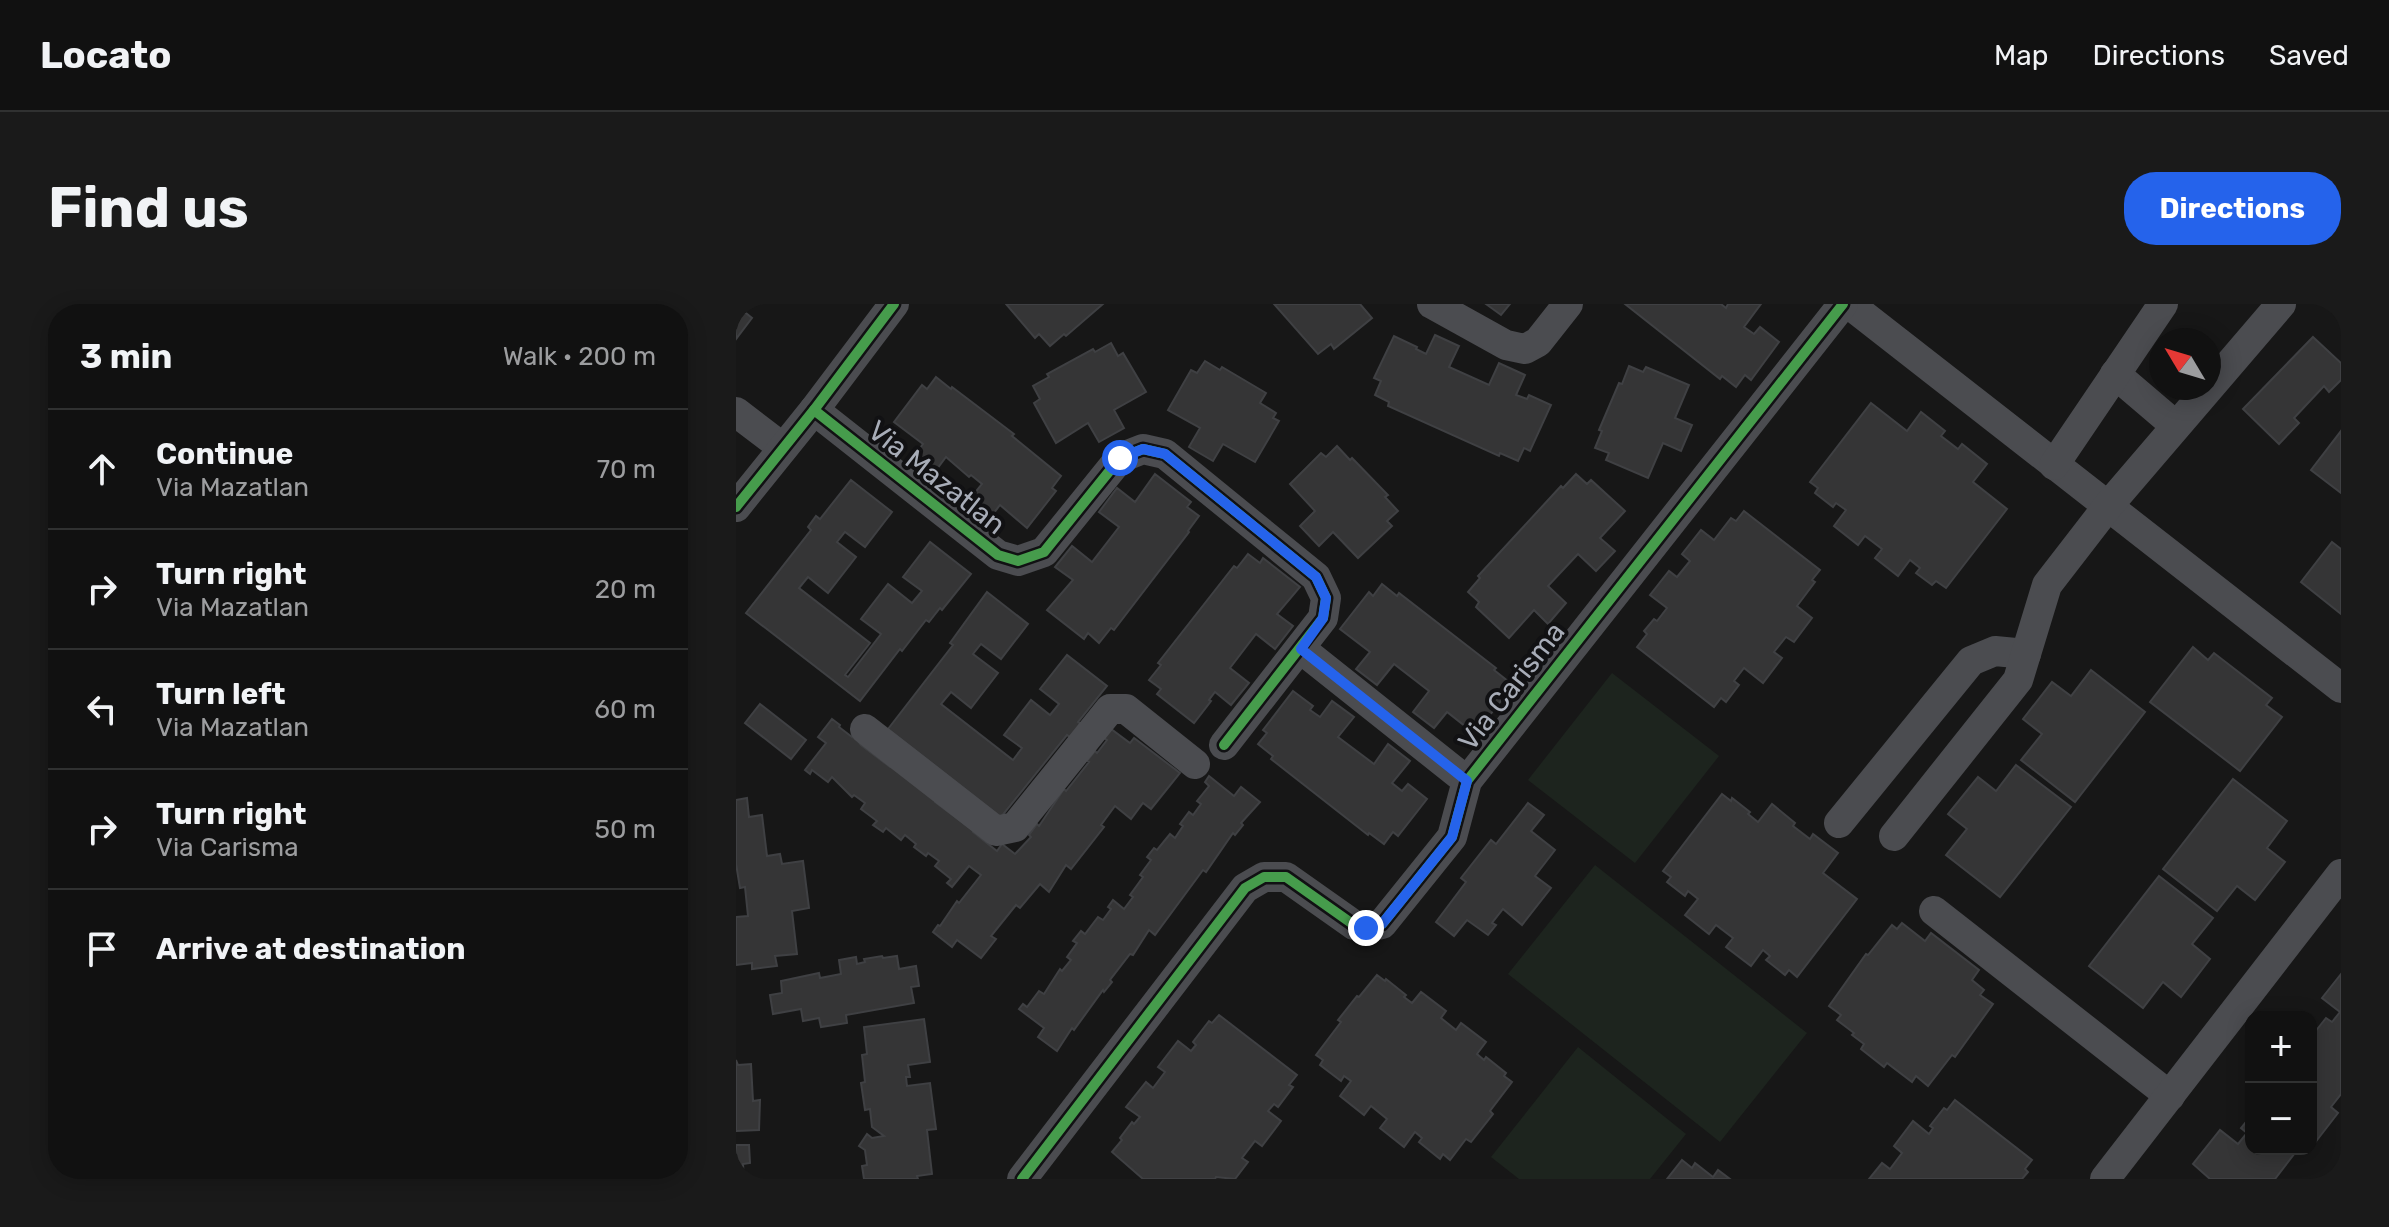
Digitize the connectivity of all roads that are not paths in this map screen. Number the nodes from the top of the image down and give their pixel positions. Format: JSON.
{"nodes":[{"id":1,"x":894,"y":304,"type":"edge"},
{"id":2,"x":1432,"y":304,"type":"edge"},
{"id":3,"x":1568,"y":304,"type":"edge"},
{"id":4,"x":1843,"y":304,"type":"edge"},
{"id":5,"x":1849,"y":304,"type":"edge"},
{"id":6,"x":2163,"y":304,"type":"edge"},
{"id":7,"x":2281,"y":304,"type":"edge"},
{"id":8,"x":2115,"y":374,"type":"junction"},
{"id":9,"x":814,"y":410,"type":"junction"},
{"id":10,"x":736,"y":412,"type":"edge"},
{"id":11,"x":2176,"y":426,"type":"junction"},
{"id":12,"x":783,"y":448,"type":"junction"},
{"id":13,"x":2054,"y":465,"type":"junction"},
{"id":14,"x":2108,"y":506,"type":"junction"},
{"id":15,"x":736,"y":507,"type":"edge"},
{"id":16,"x":1301,"y":649,"type":"junction"},
{"id":17,"x":2026,"y":654,"type":"junction"},
{"id":18,"x":2341,"y":688,"type":"edge"},
{"id":19,"x":865,"y":729,"type":"dead end"},
{"id":20,"x":1224,"y":745,"type":"dead end"},
{"id":21,"x":1195,"y":764,"type":"dead end"},
{"id":22,"x":1467,"y":781,"type":"junction"},
{"id":23,"x":1839,"y":823,"type":"dead end"},
{"id":24,"x":1894,"y":836,"type":"dead end"},
{"id":25,"x":2341,"y":874,"type":"edge"},
{"id":26,"x":1934,"y":911,"type":"dead end"},
{"id":27,"x":2170,"y":1096,"type":"junction"},
{"id":28,"x":1022,"y":1179,"type":"edge"},
{"id":29,"x":2105,"y":1179,"type":"edge"}],
"edges":[{"from":1,"to":9,"type":"street"},
{"from":2,"to":3,"type":"street"},
{"from":4,"to":22,"type":"street","name":"Via Carisma"},
{"from":5,"to":13,"type":"street"},
{"from":6,"to":8,"type":"street"},
{"from":7,"to":11,"type":"street"},
{"from":8,"to":11,"type":"street"},
{"from":8,"to":13,"type":"street"},
{"from":9,"to":12,"type":"street"},
{"from":9,"to":16,"type":"street","name":"Via Mazatlan"},
{"from":10,"to":12,"type":"street"},
{"from":11,"to":14,"type":"street"},
{"from":12,"to":15,"type":"street"},
{"from":13,"to":14,"type":"street"},
{"from":14,"to":17,"type":"street"},
{"from":14,"to":18,"type":"street"},
{"from":16,"to":20,"type":"street","name":"Via Mazatlan"},
{"from":16,"to":22,"type":"street"},
{"from":17,"to":23,"type":"street"},
{"from":17,"to":24,"type":"street"},
{"from":19,"to":21,"type":"street"},
{"from":22,"to":28,"type":"street","name":"Via Carisma"},
{"from":25,"to":27,"type":"street"},
{"from":26,"to":27,"type":"street"},
{"from":27,"to":29,"type":"street"}]}
